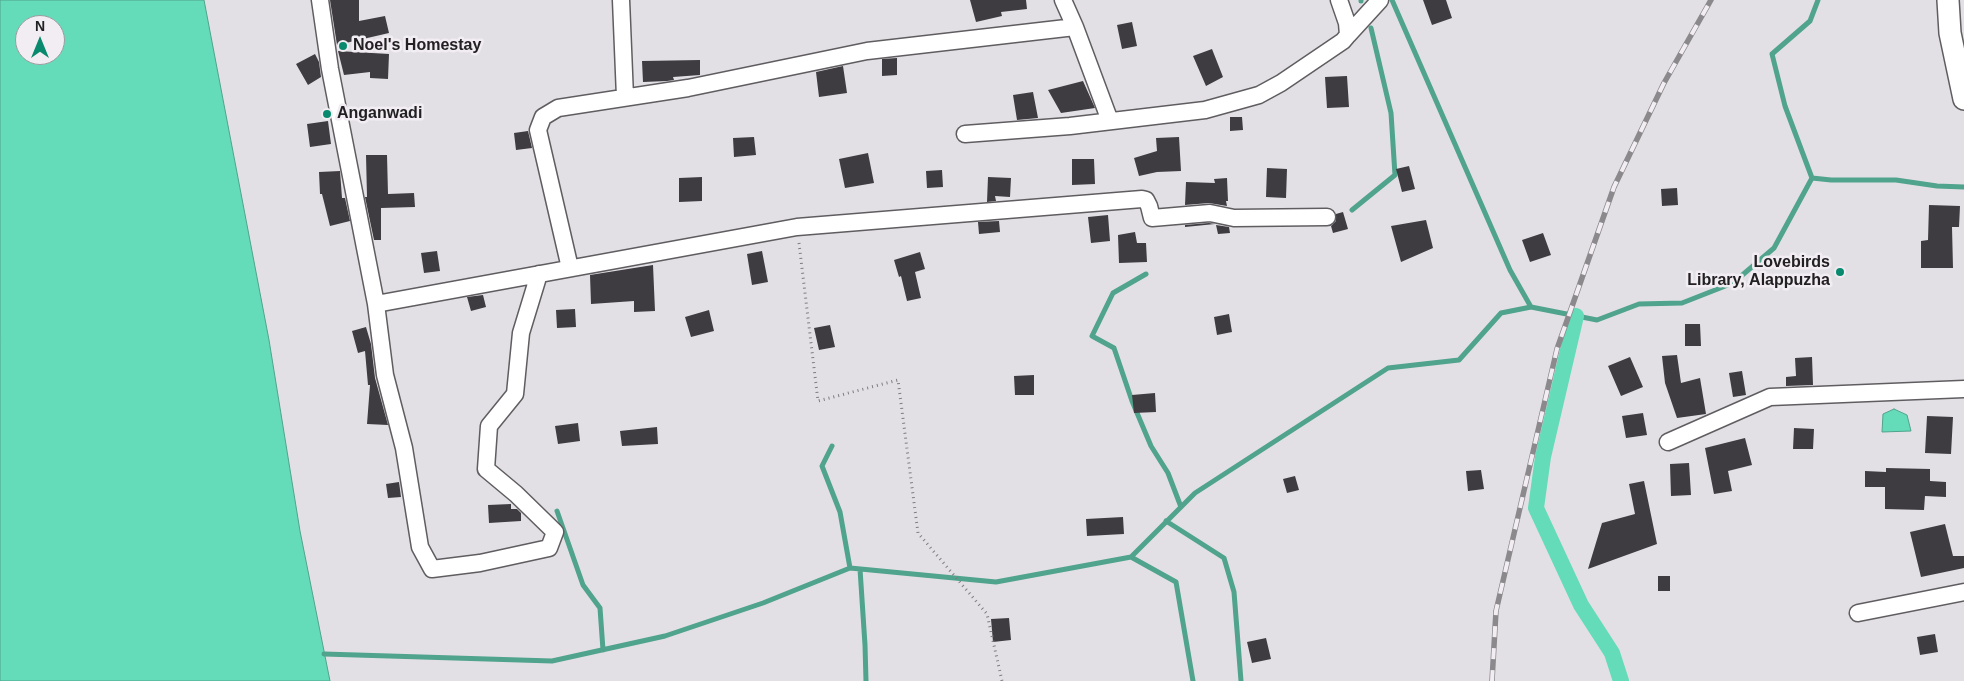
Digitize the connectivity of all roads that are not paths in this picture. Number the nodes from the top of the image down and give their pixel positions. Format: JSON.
{"nodes":[{"id":1,"x":320,"y":0,"type":"edge"},
{"id":2,"x":621,"y":0,"type":"edge"},
{"id":3,"x":1063,"y":0,"type":"edge"},
{"id":4,"x":1339,"y":0,"type":"edge"},
{"id":5,"x":1948,"y":0,"type":"edge"},
{"id":6,"x":1378,"y":1,"type":"edge"},
{"id":7,"x":1075,"y":27,"type":"junction"},
{"id":8,"x":1348,"y":35,"type":"junction"},
{"id":9,"x":626,"y":97,"type":"junction"},
{"id":10,"x":1964,"y":99,"type":"edge"},
{"id":11,"x":1110,"y":121,"type":"junction"},
{"id":12,"x":965,"y":134,"type":"dead end"},
{"id":13,"x":1328,"y":217,"type":"dead end"},
{"id":14,"x":570,"y":268,"type":"junction"},
{"id":15,"x":539,"y":274,"type":"junction"},
{"id":16,"x":376,"y":304,"type":"junction"},
{"id":17,"x":1964,"y":389,"type":"edge"},
{"id":18,"x":1668,"y":442,"type":"dead end"},
{"id":19,"x":1964,"y":592,"type":"edge"},
{"id":20,"x":1858,"y":612,"type":"dead end"}],
"edges":[{"from":1,"to":16,"type":"street"},
{"from":2,"to":9,"type":"street"},
{"from":3,"to":7,"type":"street"},
{"from":4,"to":8,"type":"street"},
{"from":5,"to":10,"type":"main road"},
{"from":6,"to":8,"type":"street"},
{"from":7,"to":9,"type":"street"},
{"from":7,"to":11,"type":"street"},
{"from":8,"to":11,"type":"street"},
{"from":9,"to":14,"type":"street"},
{"from":11,"to":12,"type":"street"},
{"from":13,"to":14,"type":"street"},
{"from":14,"to":15,"type":"street"},
{"from":15,"to":16,"type":"street"},
{"from":15,"to":16,"type":"street"},
{"from":17,"to":18,"type":"street"},
{"from":19,"to":20,"type":"street"}]}
